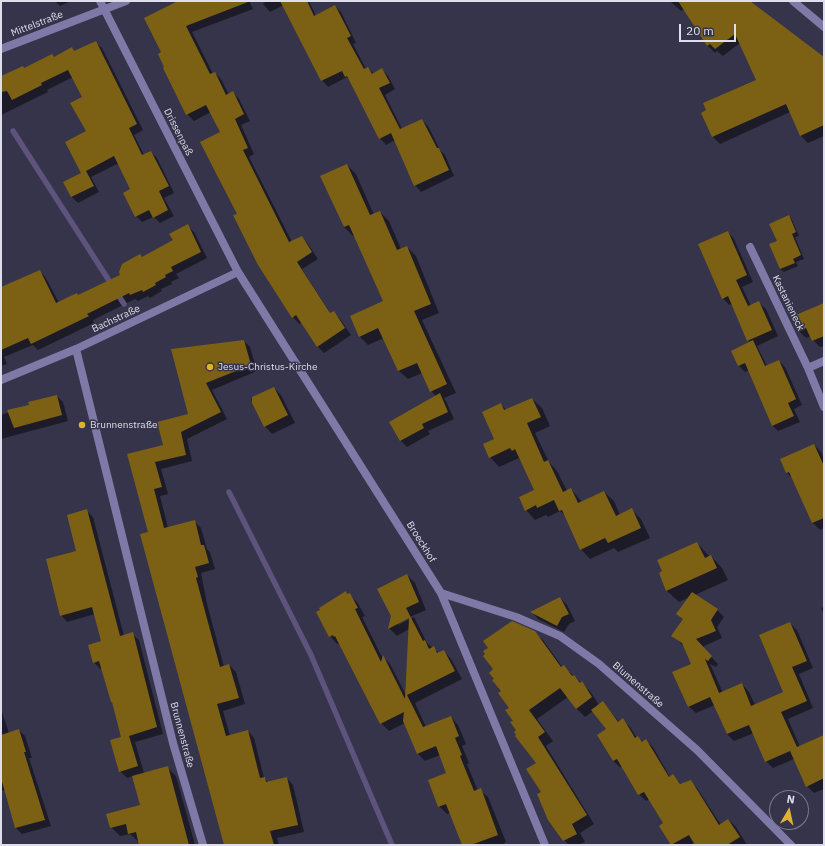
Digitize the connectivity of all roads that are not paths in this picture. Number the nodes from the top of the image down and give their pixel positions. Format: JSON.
{"nodes":[{"id":1,"x":100,"y":1,"type":"edge"},
{"id":2,"x":126,"y":1,"type":"edge"},
{"id":3,"x":793,"y":1,"type":"edge"},
{"id":4,"x":105,"y":9,"type":"junction"},
{"id":5,"x":824,"y":27,"type":"edge"},
{"id":6,"x":1,"y":49,"type":"edge"},
{"id":7,"x":750,"y":248,"type":"dead end"},
{"id":8,"x":238,"y":272,"type":"junction"},
{"id":9,"x":76,"y":349,"type":"junction"},
{"id":10,"x":824,"y":361,"type":"edge"},
{"id":11,"x":808,"y":368,"type":"junction"},
{"id":12,"x":1,"y":380,"type":"edge"},
{"id":13,"x":824,"y":407,"type":"edge"},
{"id":14,"x":441,"y":593,"type":"junction"},
{"id":15,"x":791,"y":844,"type":"edge"},
{"id":16,"x":203,"y":845,"type":"edge"},
{"id":17,"x":545,"y":845,"type":"edge"}],
"edges":[{"from":1,"to":4,"type":"street","name":"Drissenpaß"},
{"from":2,"to":4,"type":"street","name":"Mittelstraße"},
{"from":3,"to":5,"type":"street"},
{"from":4,"to":6,"type":"street","name":"Mittelstraße"},
{"from":4,"to":8,"type":"street","name":"Drissenpaß"},
{"from":7,"to":11,"type":"street","name":"Kastanieneck"},
{"from":8,"to":9,"type":"street","name":"Bachstraße"},
{"from":8,"to":14,"type":"street","name":"Broeckhof"},
{"from":9,"to":12,"type":"street","name":"Bachstraße"},
{"from":9,"to":16,"type":"street","name":"Brunnenstraße"},
{"from":10,"to":11,"type":"street"},
{"from":11,"to":13,"type":"street","name":"Kastanieneck"},
{"from":14,"to":15,"type":"street","name":"Blumenstraße"},
{"from":14,"to":17,"type":"street","name":"Broeckhof"}]}
